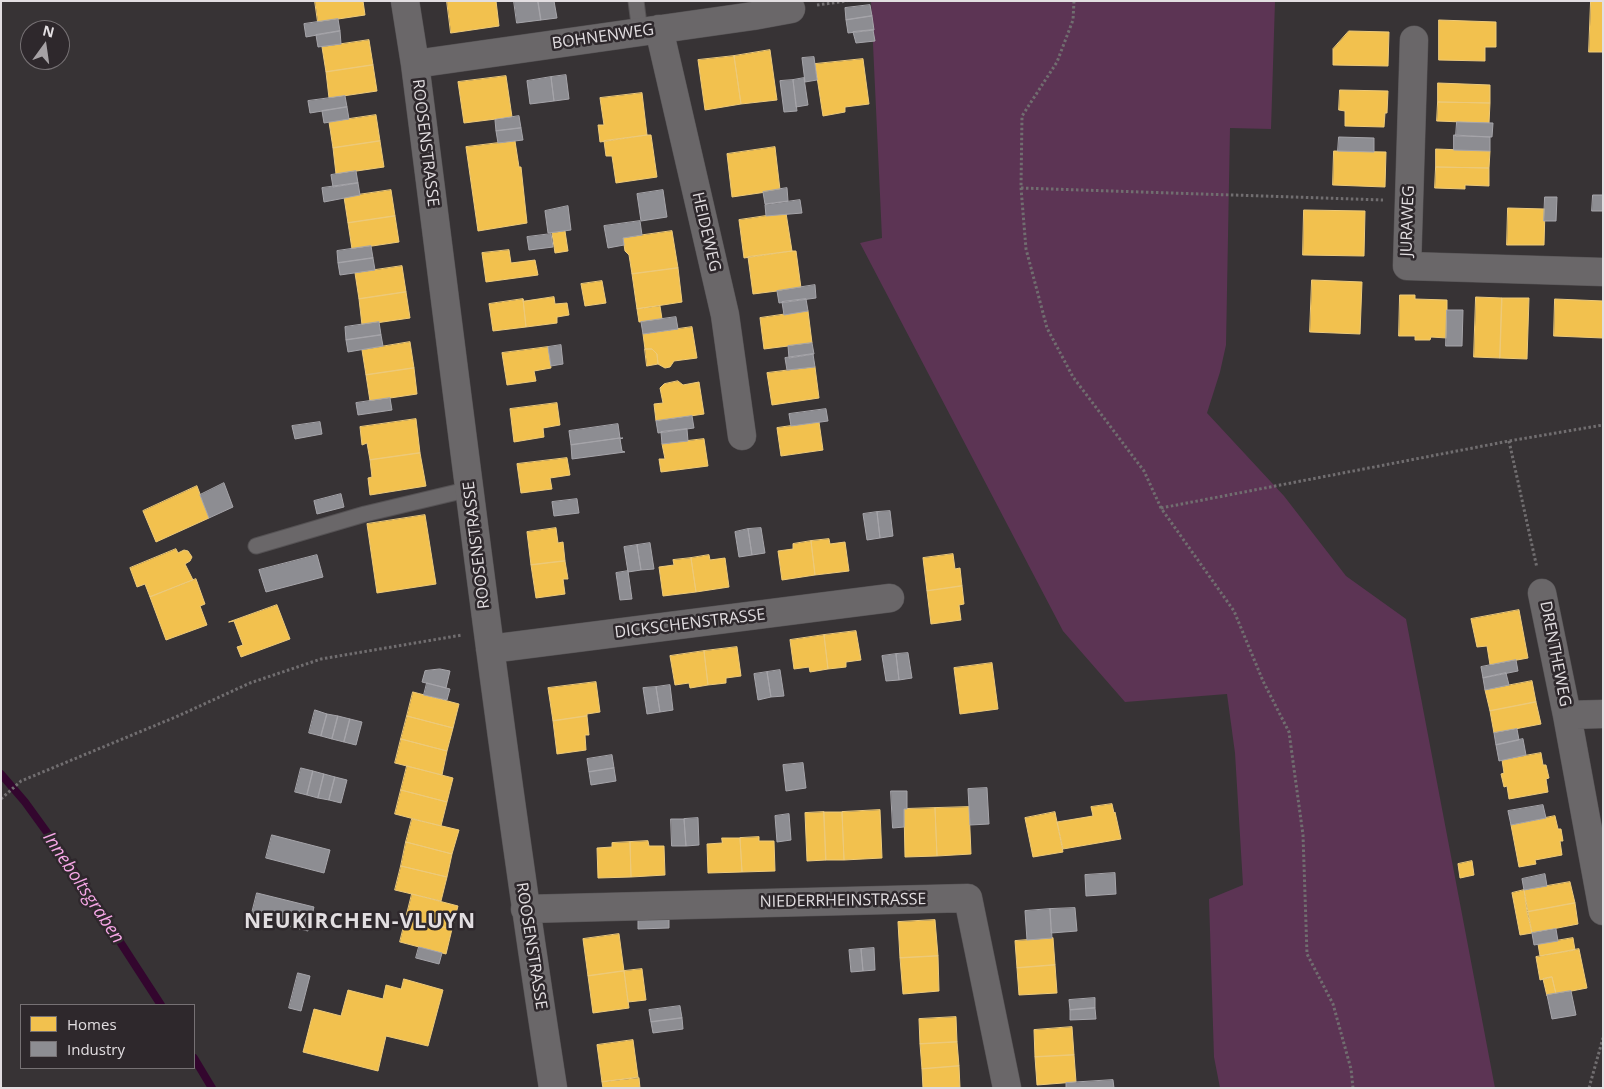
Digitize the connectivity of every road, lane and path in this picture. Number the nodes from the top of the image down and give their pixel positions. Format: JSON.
{"nodes":[{"id":1,"x":406,"y":1,"type":"edge"},
{"id":2,"x":636,"y":1,"type":"edge"},
{"id":3,"x":1074,"y":1,"type":"edge"},
{"id":4,"x":791,"y":9,"type":"dead end"},
{"id":5,"x":649,"y":31,"type":"junction"},
{"id":6,"x":1414,"y":40,"type":"dead end"},
{"id":7,"x":415,"y":64,"type":"junction"},
{"id":8,"x":1021,"y":188,"type":"junction"},
{"id":9,"x":1409,"y":201,"type":"junction"},
{"id":10,"x":1603,"y":272,"type":"edge"},
{"id":11,"x":1603,"y":425,"type":"edge"},
{"id":12,"x":742,"y":436,"type":"dead end"},
{"id":13,"x":1509,"y":441,"type":"junction"},
{"id":14,"x":470,"y":489,"type":"junction"},
{"id":15,"x":1161,"y":508,"type":"junction"},
{"id":16,"x":256,"y":546,"type":"dead end"},
{"id":17,"x":1542,"y":594,"type":"joint"},
{"id":18,"x":890,"y":598,"type":"dead end"},
{"id":19,"x":489,"y":640,"type":"junction"},
{"id":20,"x":1603,"y":714,"type":"edge"},
{"id":21,"x":1567,"y":715,"type":"junction"},
{"id":22,"x":1,"y":799,"type":"edge"},
{"id":23,"x":525,"y":909,"type":"junction"},
{"id":24,"x":1603,"y":911,"type":"edge"},
{"id":25,"x":1603,"y":1038,"type":"edge"},
{"id":26,"x":553,"y":1088,"type":"edge"},
{"id":27,"x":1007,"y":1088,"type":"edge"},
{"id":28,"x":1353,"y":1088,"type":"edge"},
{"id":29,"x":1589,"y":1088,"type":"edge"}],
"edges":[{"from":1,"to":7,"type":"street","name":"ROOSENSTRASSE"},
{"from":2,"to":5,"type":"lane"},
{"from":3,"to":8,"type":"path"},
{"from":4,"to":5,"type":"street","name":"BOHNENWEG"},
{"from":5,"to":7,"type":"street","name":"BOHNENWEG"},
{"from":5,"to":12,"type":"street","name":"HEIDEWEG"},
{"from":6,"to":9,"type":"street","name":"JURAWEG"},
{"from":7,"to":14,"type":"street","name":"ROOSENSTRASSE"},
{"from":8,"to":9,"type":"path"},
{"from":8,"to":15,"type":"path"},
{"from":9,"to":10,"type":"street","name":"JURAWEG"},
{"from":11,"to":13,"type":"path"},
{"from":13,"to":15,"type":"path"},
{"from":13,"to":17,"type":"path"},
{"from":14,"to":16,"type":"lane"},
{"from":14,"to":19,"type":"street","name":"ROOSENSTRASSE"},
{"from":15,"to":28,"type":"path"},
{"from":17,"to":21,"type":"street","name":"DRENTHEWEG"},
{"from":18,"to":19,"type":"street","name":"DICKSCHENSTRASSE"},
{"from":19,"to":22,"type":"path"},
{"from":19,"to":23,"type":"street","name":"ROOSENSTRASSE"},
{"from":20,"to":21,"type":"street","name":"DRENTHEWEG"},
{"from":21,"to":24,"type":"street","name":"DRENTHEWEG"},
{"from":23,"to":26,"type":"street","name":"ROOSENSTRASSE"},
{"from":23,"to":27,"type":"street","name":"NIEDERRHEINSTRASSE"},
{"from":25,"to":29,"type":"path"}]}
